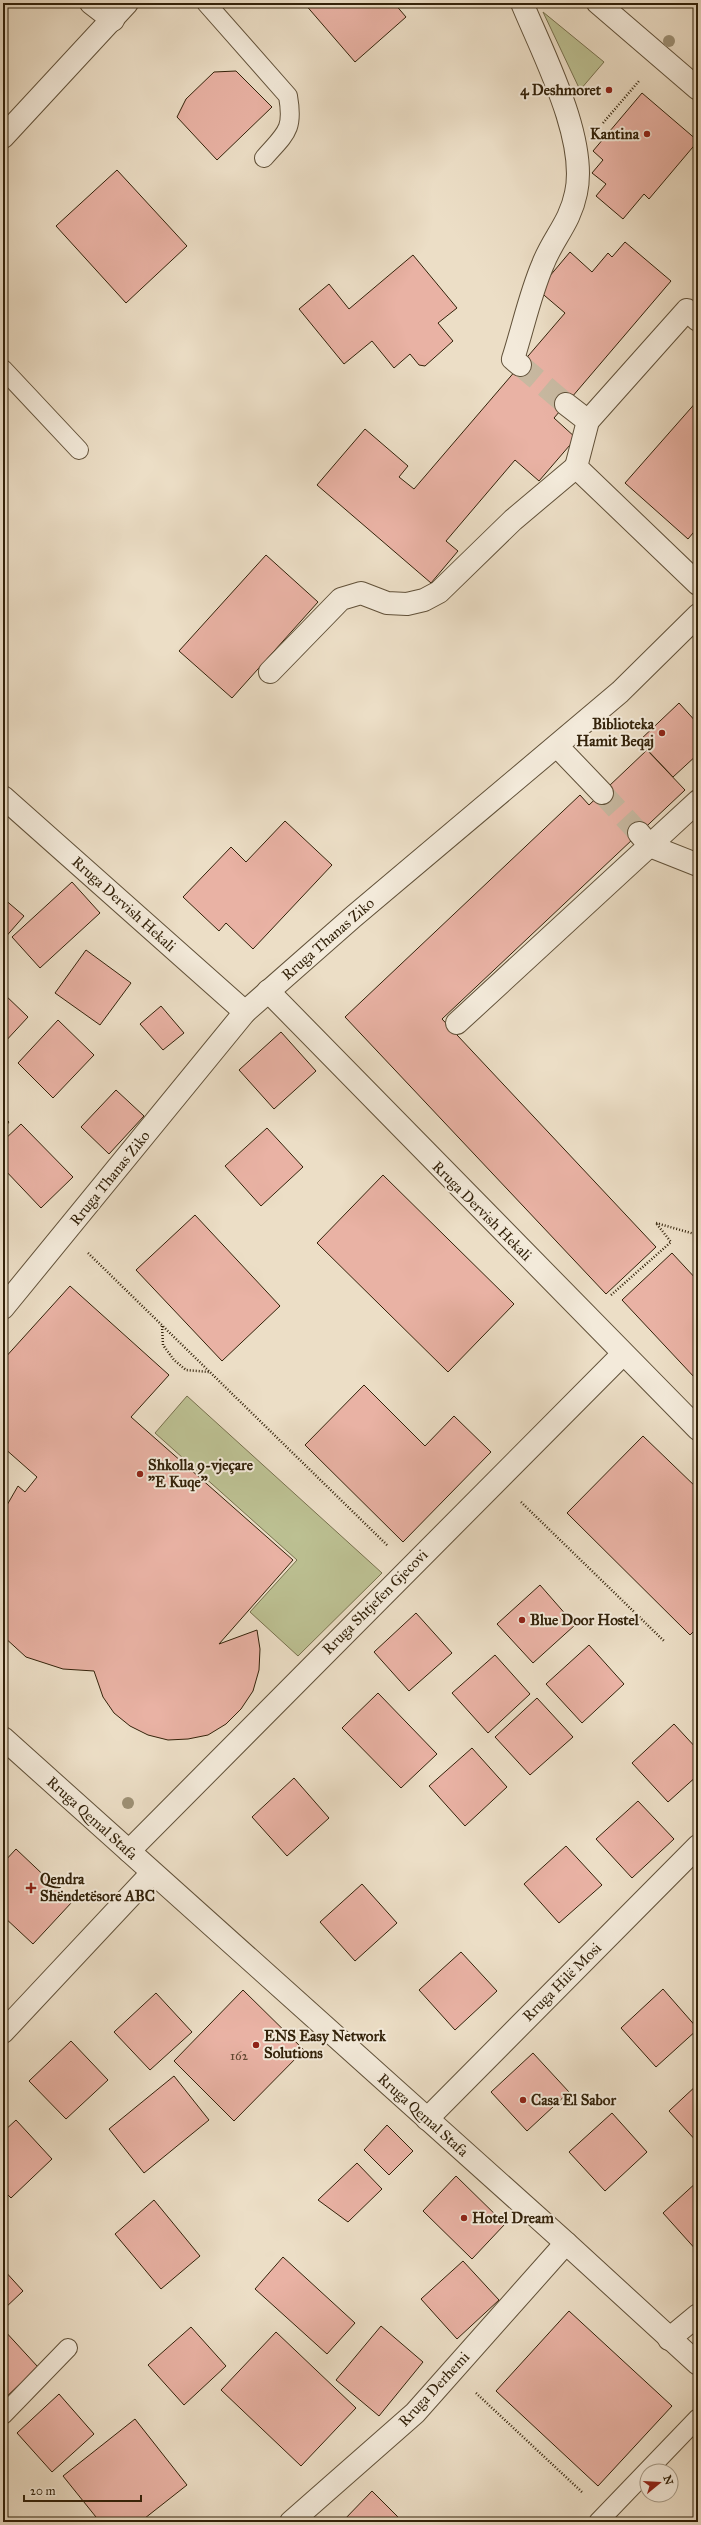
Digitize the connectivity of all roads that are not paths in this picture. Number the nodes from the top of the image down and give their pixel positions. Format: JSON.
{"nodes":[{"id":1,"x":91,"y":3,"type":"edge"},
{"id":2,"x":127,"y":3,"type":"edge"},
{"id":3,"x":206,"y":3,"type":"edge"},
{"id":4,"x":522,"y":3,"type":"edge"},
{"id":5,"x":598,"y":3,"type":"edge"},
{"id":6,"x":113,"y":20,"type":"junction"},
{"id":7,"x":698,"y":89,"type":"edge"},
{"id":8,"x":3,"y":136,"type":"edge"},
{"id":9,"x":264,"y":158,"type":"dead end"},
{"id":10,"x":698,"y":320,"type":"edge"},
{"id":11,"x":520,"y":365,"type":"tunnel mouth"},
{"id":12,"x":3,"y":369,"type":"edge"},
{"id":13,"x":566,"y":404,"type":"tunnel mouth"},
{"id":14,"x":588,"y":421,"type":"junction"},
{"id":15,"x":79,"y":450,"type":"dead end"},
{"id":16,"x":576,"y":467,"type":"junction"},
{"id":17,"x":698,"y":584,"type":"edge"},
{"id":18,"x":698,"y":615,"type":"edge"},
{"id":19,"x":270,"y":672,"type":"dead end"},
{"id":20,"x":557,"y":746,"type":"junction"},
{"id":21,"x":602,"y":793,"type":"tunnel mouth"},
{"id":22,"x":3,"y":797,"type":"edge"},
{"id":23,"x":698,"y":801,"type":"edge"},
{"id":24,"x":645,"y":840,"type":"junction"},
{"id":25,"x":698,"y":865,"type":"edge"},
{"id":26,"x":268,"y":991,"type":"junction"},
{"id":27,"x":245,"y":1012,"type":"junction"},
{"id":28,"x":457,"y":1023,"type":"dead end"},
{"id":29,"x":7,"y":1296,"type":"edge"},
{"id":30,"x":623,"y":1354,"type":"junction"},
{"id":31,"x":698,"y":1429,"type":"edge"},
{"id":32,"x":3,"y":1738,"type":"edge"},
{"id":33,"x":698,"y":1846,"type":"edge"},
{"id":34,"x":129,"y":1851,"type":"junction"},
{"id":35,"x":152,"y":1873,"type":"junction"},
{"id":36,"x":3,"y":2032,"type":"edge"},
{"id":37,"x":427,"y":2119,"type":"junction"},
{"id":38,"x":566,"y":2243,"type":"junction"},
{"id":39,"x":698,"y":2315,"type":"edge"},
{"id":40,"x":669,"y":2339,"type":"junction"},
{"id":41,"x":68,"y":2348,"type":"dead end"},
{"id":42,"x":698,"y":2364,"type":"edge"},
{"id":43,"x":3,"y":2415,"type":"edge"},
{"id":44,"x":698,"y":2418,"type":"edge"},
{"id":45,"x":602,"y":2518,"type":"edge"},
{"id":46,"x":290,"y":2522,"type":"edge"}],
"edges":[{"from":1,"to":6,"type":"street"},
{"from":2,"to":6,"type":"street"},
{"from":3,"to":9,"type":"lane"},
{"from":4,"to":11,"type":"street"},
{"from":5,"to":7,"type":"street"},
{"from":6,"to":8,"type":"street"},
{"from":10,"to":14,"type":"street"},
{"from":12,"to":15,"type":"lane"},
{"from":13,"to":14,"type":"street"},
{"from":14,"to":16,"type":"street"},
{"from":16,"to":17,"type":"street"},
{"from":16,"to":19,"type":"street"},
{"from":18,"to":20,"type":"street","name":"Rruga Thanas Ziko"},
{"from":20,"to":21,"type":"street"},
{"from":20,"to":26,"type":"street","name":"Rruga Thanas Ziko"},
{"from":22,"to":27,"type":"street","name":"Rruga Dervish Hekali"},
{"from":23,"to":24,"type":"street"},
{"from":24,"to":25,"type":"street"},
{"from":24,"to":28,"type":"street"},
{"from":26,"to":27,"type":"street","name":"Rruga Thanas Ziko"},
{"from":26,"to":30,"type":"street","name":"Rruga Dervish Hekali"},
{"from":27,"to":29,"type":"street","name":"Rruga Thanas Ziko"},
{"from":30,"to":31,"type":"street","name":"Rruga Dervish Hekali"},
{"from":30,"to":34,"type":"street","name":"Rruga Shtjefen Gjecovi"},
{"from":32,"to":34,"type":"street","name":"Rruga Qemal Stafa"},
{"from":33,"to":37,"type":"street","name":"Rruga Hilë Mosi"},
{"from":34,"to":35,"type":"street","name":"Rruga Qemal Stafa"},
{"from":35,"to":36,"type":"street"},
{"from":35,"to":37,"type":"street","name":"Rruga Qemal Stafa"},
{"from":37,"to":38,"type":"street","name":"Rruga Qemal Stafa"},
{"from":38,"to":40,"type":"street","name":"Rruga Qemal Stafa"},
{"from":38,"to":46,"type":"street","name":"Rruga Derhemi"},
{"from":39,"to":40,"type":"street"},
{"from":40,"to":42,"type":"street","name":"Rruga Qemal Stafa"},
{"from":41,"to":43,"type":"lane"},
{"from":44,"to":45,"type":"lane"}]}
